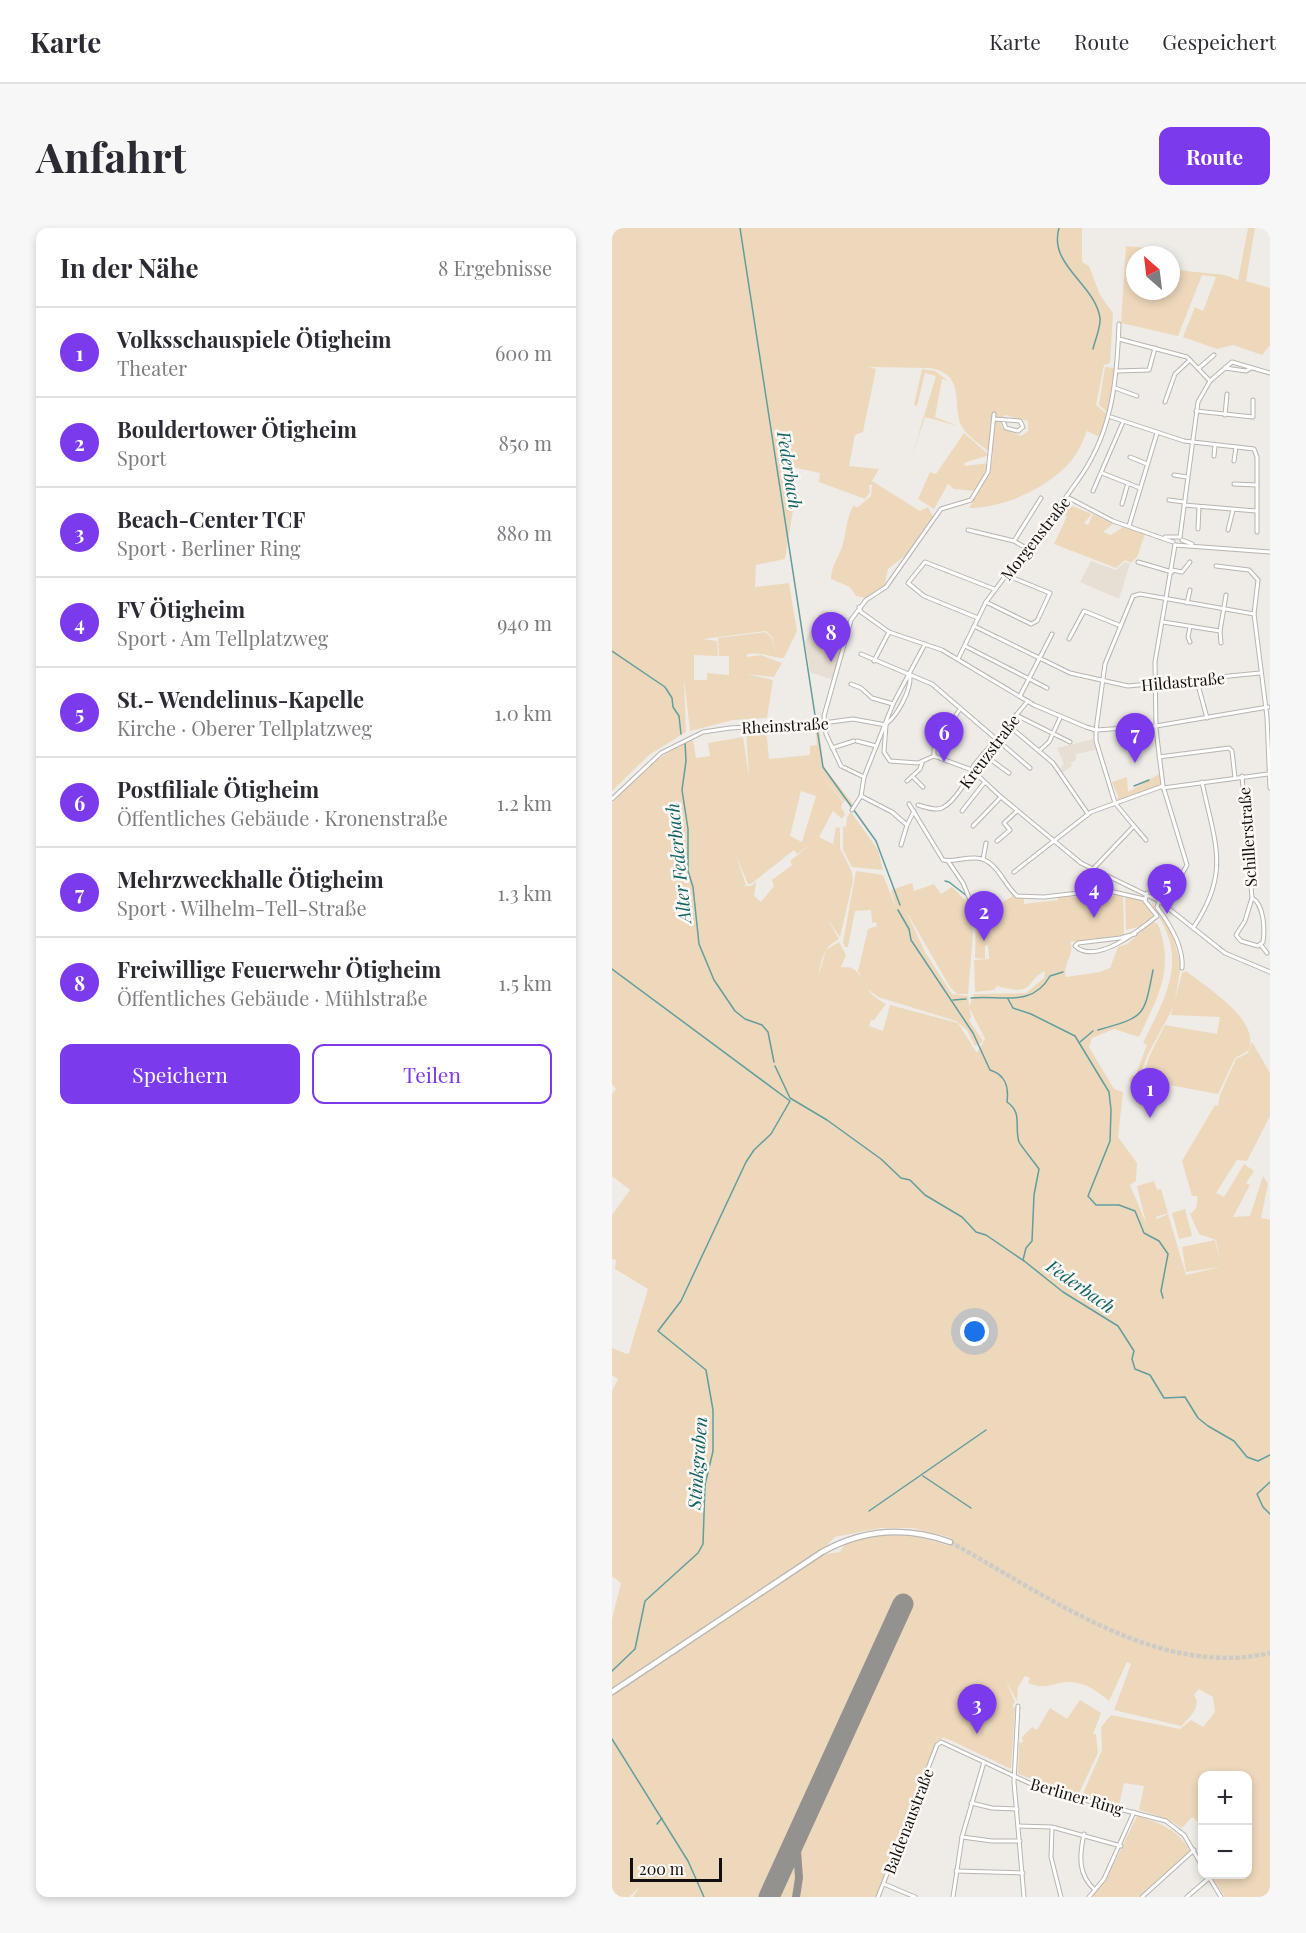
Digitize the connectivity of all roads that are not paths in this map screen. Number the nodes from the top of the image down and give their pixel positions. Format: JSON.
{"nodes":[{"id":1,"x":1119,"y":324,"type":"dead end"},
{"id":2,"x":1119,"y":339,"type":"junction"},
{"id":3,"x":1155,"y":348,"type":"junction"},
{"id":4,"x":1214,"y":355,"type":"dead end"},
{"id":5,"x":1190,"y":360,"type":"junction"},
{"id":6,"x":1199,"y":368,"type":"junction"},
{"id":7,"x":1224,"y":368,"type":"junction"},
{"id":8,"x":1251,"y":368,"type":"junction"},
{"id":9,"x":1118,"y":371,"type":"junction"},
{"id":10,"x":1270,"y":373,"type":"edge"},
{"id":11,"x":1210,"y":381,"type":"junction"},
{"id":12,"x":1115,"y":388,"type":"junction"},
{"id":13,"x":1227,"y":394,"type":"dead end"},
{"id":14,"x":1137,"y":396,"type":"dead end"},
{"id":15,"x":1253,"y":400,"type":"dead end"},
{"id":16,"x":1165,"y":402,"type":"dead end"},
{"id":17,"x":1197,"y":411,"type":"junction"},
{"id":18,"x":994,"y":414,"type":"dead end"},
{"id":19,"x":1225,"y":415,"type":"junction"},
{"id":20,"x":1110,"y":417,"type":"junction"},
{"id":21,"x":994,"y":418,"type":"junction"},
{"id":22,"x":1002,"y":419,"type":"junction"},
{"id":23,"x":1123,"y":422,"type":"junction"},
{"id":24,"x":1157,"y":433,"type":"junction"},
{"id":25,"x":1192,"y":443,"type":"junction"},
{"id":26,"x":1215,"y":445,"type":"junction"},
{"id":27,"x":1236,"y":447,"type":"junction"},
{"id":28,"x":1214,"y":456,"type":"dead end"},
{"id":29,"x":1130,"y":457,"type":"dead end"},
{"id":30,"x":1234,"y":460,"type":"dead end"},
{"id":31,"x":1147,"y":464,"type":"junction"},
{"id":32,"x":1102,"y":473,"type":"junction"},
{"id":33,"x":1174,"y":475,"type":"dead end"},
{"id":34,"x":1187,"y":477,"type":"junction"},
{"id":35,"x":1128,"y":483,"type":"junction"},
{"id":36,"x":1234,"y":484,"type":"dead end"},
{"id":37,"x":1257,"y":485,"type":"junction"},
{"id":38,"x":1140,"y":488,"type":"junction"},
{"id":39,"x":1093,"y":491,"type":"dead end"},
{"id":40,"x":1041,"y":498,"type":"dead end"},
{"id":41,"x":1069,"y":498,"type":"junction"},
{"id":42,"x":1169,"y":500,"type":"dead end"},
{"id":43,"x":1122,"y":504,"type":"dead end"},
{"id":44,"x":1184,"y":504,"type":"junction"},
{"id":45,"x":1199,"y":507,"type":"junction"},
{"id":46,"x":1233,"y":510,"type":"junction"},
{"id":47,"x":1256,"y":511,"type":"junction"},
{"id":48,"x":1128,"y":526,"type":"junction"},
{"id":49,"x":1198,"y":529,"type":"dead end"},
{"id":50,"x":968,"y":530,"type":"dead end"},
{"id":51,"x":1228,"y":530,"type":"dead end"},
{"id":52,"x":1257,"y":532,"type":"dead end"},
{"id":53,"x":1014,"y":541,"type":"junction"},
{"id":54,"x":1178,"y":541,"type":"junction"},
{"id":55,"x":1026,"y":548,"type":"junction"},
{"id":56,"x":1270,"y":552,"type":"edge"},
{"id":57,"x":1138,"y":562,"type":"dead end"},
{"id":58,"x":1190,"y":562,"type":"dead end"},
{"id":59,"x":1216,"y":566,"type":"dead end"},
{"id":60,"x":1172,"y":571,"type":"junction"},
{"id":61,"x":1006,"y":575,"type":"junction"},
{"id":62,"x":995,"y":589,"type":"junction"},
{"id":63,"x":1190,"y":590,"type":"dead end"},
{"id":64,"x":1226,"y":595,"type":"dead end"},
{"id":65,"x":1167,"y":599,"type":"junction"},
{"id":66,"x":986,"y":602,"type":"junction"},
{"id":67,"x":1187,"y":603,"type":"junction"},
{"id":68,"x":859,"y":607,"type":"junction"},
{"id":69,"x":1223,"y":609,"type":"junction"},
{"id":70,"x":1254,"y":614,"type":"junction"},
{"id":71,"x":978,"y":618,"type":"junction"},
{"id":72,"x":1163,"y":622,"type":"junction"},
{"id":73,"x":974,"y":626,"type":"junction"},
{"id":74,"x":1121,"y":626,"type":"junction"},
{"id":75,"x":1190,"y":627,"type":"junction"},
{"id":76,"x":1220,"y":631,"type":"junction"},
{"id":77,"x":889,"y":632,"type":"junction"},
{"id":78,"x":1052,"y":633,"type":"dead end"},
{"id":79,"x":1069,"y":639,"type":"dead end"},
{"id":80,"x":1190,"y":642,"type":"dead end"},
{"id":81,"x":1221,"y":643,"type":"dead end"},
{"id":82,"x":925,"y":644,"type":"junction"},
{"id":83,"x":965,"y":646,"type":"junction"},
{"id":84,"x":861,"y":654,"type":"dead end"},
{"id":85,"x":1039,"y":658,"type":"junction"},
{"id":86,"x":958,"y":660,"type":"junction"},
{"id":87,"x":874,"y":661,"type":"junction"},
{"id":88,"x":1260,"y":674,"type":"junction"},
{"id":89,"x":910,"y":676,"type":"junction"},
{"id":90,"x":1029,"y":678,"type":"junction"},
{"id":91,"x":1101,"y":681,"type":"junction"},
{"id":92,"x":1197,"y":681,"type":"junction"},
{"id":93,"x":851,"y":684,"type":"dead end"},
{"id":94,"x":1155,"y":685,"type":"junction"},
{"id":95,"x":1047,"y":687,"type":"dead end"},
{"id":96,"x":1020,"y":696,"type":"junction"},
{"id":97,"x":1028,"y":701,"type":"junction"},
{"id":98,"x":893,"y":704,"type":"junction"},
{"id":99,"x":1266,"y":707,"type":"junction"},
{"id":100,"x":960,"y":709,"type":"junction"},
{"id":101,"x":1016,"y":715,"type":"junction"},
{"id":102,"x":1060,"y":718,"type":"junction"},
{"id":103,"x":1208,"y":718,"type":"junction"},
{"id":104,"x":821,"y":723,"type":"junction"},
{"id":105,"x":1007,"y":724,"type":"junction"},
{"id":106,"x":885,"y":725,"type":"junction"},
{"id":107,"x":1156,"y":726,"type":"junction"},
{"id":108,"x":1096,"y":730,"type":"junction"},
{"id":109,"x":1053,"y":735,"type":"junction"},
{"id":110,"x":995,"y":738,"type":"junction"},
{"id":111,"x":1070,"y":742,"type":"dead end"},
{"id":112,"x":876,"y":746,"type":"junction"},
{"id":113,"x":832,"y":748,"type":"junction"},
{"id":114,"x":1039,"y":752,"type":"junction"},
{"id":115,"x":983,"y":754,"type":"junction"},
{"id":116,"x":934,"y":756,"type":"junction"},
{"id":117,"x":1159,"y":757,"type":"junction"},
{"id":118,"x":922,"y":762,"type":"junction"},
{"id":119,"x":1030,"y":768,"type":"dead end"},
{"id":120,"x":972,"y":770,"type":"junction"},
{"id":121,"x":1009,"y":773,"type":"dead end"},
{"id":122,"x":1268,"y":774,"type":"junction"},
{"id":123,"x":864,"y":777,"type":"junction"},
{"id":124,"x":914,"y":777,"type":"junction"},
{"id":125,"x":1242,"y":777,"type":"junction"},
{"id":126,"x":1235,"y":778,"type":"junction"},
{"id":127,"x":907,"y":781,"type":"dead end"},
{"id":128,"x":1202,"y":782,"type":"junction"},
{"id":129,"x":984,"y":783,"type":"junction"},
{"id":130,"x":923,"y":787,"type":"dead end"},
{"id":131,"x":1163,"y":787,"type":"junction"},
{"id":132,"x":1270,"y":788,"type":"edge"},
{"id":133,"x":861,"y":796,"type":"junction"},
{"id":134,"x":1001,"y":797,"type":"junction"},
{"id":135,"x":612,"y":799,"type":"edge"},
{"id":136,"x":1115,"y":803,"type":"junction"},
{"id":137,"x":909,"y":804,"type":"dead end"},
{"id":138,"x":918,"y":805,"type":"dead end"},
{"id":139,"x":853,"y":808,"type":"dead end"},
{"id":140,"x":914,"y":811,"type":"junction"},
{"id":141,"x":962,"y":811,"type":"dead end"},
{"id":142,"x":1017,"y":811,"type":"junction"},
{"id":143,"x":1088,"y":814,"type":"junction"},
{"id":144,"x":907,"y":825,"type":"junction"},
{"id":145,"x":974,"y":826,"type":"dead end"},
{"id":146,"x":1134,"y":826,"type":"junction"},
{"id":147,"x":1146,"y":840,"type":"dead end"},
{"id":148,"x":997,"y":841,"type":"dead end"},
{"id":149,"x":1053,"y":841,"type":"junction"},
{"id":150,"x":986,"y":843,"type":"dead end"},
{"id":151,"x":901,"y":845,"type":"dead end"},
{"id":152,"x":983,"y":859,"type":"junction"},
{"id":153,"x":948,"y":861,"type":"junction"},
{"id":154,"x":1093,"y":868,"type":"junction"},
{"id":155,"x":1014,"y":873,"type":"dead end"},
{"id":156,"x":1147,"y":893,"type":"junction"},
{"id":157,"x":1152,"y":897,"type":"junction"},
{"id":158,"x":1252,"y":898,"type":"junction"},
{"id":159,"x":1144,"y":899,"type":"junction"},
{"id":160,"x":970,"y":900,"type":"dead end"},
{"id":161,"x":1159,"y":901,"type":"junction"},
{"id":162,"x":1147,"y":904,"type":"junction"},
{"id":163,"x":1165,"y":904,"type":"junction"},
{"id":164,"x":1193,"y":928,"type":"junction"},
{"id":165,"x":1136,"y":934,"type":"junction"},
{"id":166,"x":1261,"y":945,"type":"junction"},
{"id":167,"x":1267,"y":953,"type":"dead end"},
{"id":168,"x":1182,"y":969,"type":"dead end"},
{"id":169,"x":1270,"y":972,"type":"edge"},
{"id":170,"x":950,"y":1542,"type":"tunnel mouth"},
{"id":171,"x":612,"y":1692,"type":"edge"},
{"id":172,"x":1018,"y":1706,"type":"dead end"},
{"id":173,"x":937,"y":1745,"type":"joint"},
{"id":174,"x":984,"y":1762,"type":"junction"},
{"id":175,"x":1014,"y":1776,"type":"junction"},
{"id":176,"x":970,"y":1803,"type":"junction"},
{"id":177,"x":1017,"y":1809,"type":"junction"},
{"id":178,"x":1134,"y":1812,"type":"junction"},
{"id":179,"x":1018,"y":1826,"type":"junction"},
{"id":180,"x":1052,"y":1827,"type":"junction"},
{"id":181,"x":1084,"y":1834,"type":"junction"},
{"id":182,"x":962,"y":1837,"type":"junction"},
{"id":183,"x":1020,"y":1841,"type":"junction"},
{"id":184,"x":1120,"y":1846,"type":"junction"},
{"id":185,"x":1194,"y":1850,"type":"junction"},
{"id":186,"x":1198,"y":1857,"type":"edge"},
{"id":187,"x":956,"y":1871,"type":"junction"},
{"id":188,"x":1023,"y":1873,"type":"junction"},
{"id":189,"x":1205,"y":1879,"type":"edge"},
{"id":190,"x":1210,"y":1879,"type":"edge"},
{"id":191,"x":884,"y":1884,"type":"junction"},
{"id":192,"x":1095,"y":1890,"type":"junction"},
{"id":193,"x":878,"y":1897,"type":"edge"},
{"id":194,"x":915,"y":1897,"type":"edge"},
{"id":195,"x":953,"y":1897,"type":"edge"},
{"id":196,"x":1024,"y":1897,"type":"edge"},
{"id":197,"x":1061,"y":1897,"type":"edge"},
{"id":198,"x":1089,"y":1897,"type":"edge"},
{"id":199,"x":1142,"y":1897,"type":"edge"},
{"id":200,"x":1188,"y":1897,"type":"edge"},
{"id":201,"x":1221,"y":1897,"type":"edge"}],
"edges":[{"from":1,"to":2,"type":"street","name":"Morgenstraße"},
{"from":2,"to":3,"type":"street"},
{"from":2,"to":9,"type":"street","name":"Morgenstraße"},
{"from":3,"to":5,"type":"street"},
{"from":3,"to":9,"type":"street"},
{"from":4,"to":6,"type":"street"},
{"from":5,"to":6,"type":"street"},
{"from":5,"to":16,"type":"street"},
{"from":6,"to":11,"type":"street"},
{"from":7,"to":8,"type":"street"},
{"from":7,"to":8,"type":"street"},
{"from":7,"to":11,"type":"street"},
{"from":8,"to":10,"type":"street"},
{"from":9,"to":12,"type":"street","name":"Morgenstraße"},
{"from":11,"to":17,"type":"street"},
{"from":12,"to":14,"type":"street"},
{"from":12,"to":20,"type":"street","name":"Morgenstraße"},
{"from":13,"to":19,"type":"street"},
{"from":15,"to":19,"type":"street"},
{"from":17,"to":19,"type":"street"},
{"from":17,"to":25,"type":"street"},
{"from":18,"to":21,"type":"street"},
{"from":20,"to":23,"type":"street"},
{"from":20,"to":41,"type":"street","name":"Morgenstraße"},
{"from":21,"to":22,"type":"street"},
{"from":21,"to":68,"type":"street"},
{"from":22,"to":22,"type":"street"},
{"from":23,"to":24,"type":"street"},
{"from":23,"to":32,"type":"street"},
{"from":24,"to":25,"type":"street"},
{"from":24,"to":31,"type":"street"},
{"from":25,"to":26,"type":"street"},
{"from":25,"to":34,"type":"street"},
{"from":26,"to":27,"type":"street"},
{"from":26,"to":28,"type":"street"},
{"from":27,"to":30,"type":"street"},
{"from":27,"to":37,"type":"street"},
{"from":29,"to":31,"type":"street"},
{"from":31,"to":38,"type":"street"},
{"from":32,"to":35,"type":"street"},
{"from":32,"to":39,"type":"street"},
{"from":33,"to":34,"type":"street"},
{"from":34,"to":44,"type":"street"},
{"from":35,"to":38,"type":"street"},
{"from":35,"to":43,"type":"street"},
{"from":36,"to":37,"type":"street"},
{"from":37,"to":47,"type":"street"},
{"from":38,"to":48,"type":"street"},
{"from":40,"to":53,"type":"street"},
{"from":41,"to":48,"type":"street"},
{"from":41,"to":55,"type":"street","name":"Morgenstraße"},
{"from":42,"to":44,"type":"street"},
{"from":44,"to":45,"type":"street"},
{"from":44,"to":54,"type":"street"},
{"from":45,"to":46,"type":"street"},
{"from":45,"to":49,"type":"street"},
{"from":46,"to":47,"type":"street"},
{"from":46,"to":51,"type":"street"},
{"from":47,"to":52,"type":"street"},
{"from":48,"to":54,"type":"street"},
{"from":50,"to":53,"type":"street"},
{"from":53,"to":55,"type":"street"},
{"from":54,"to":56,"type":"street"},
{"from":54,"to":60,"type":"street"},
{"from":55,"to":61,"type":"street","name":"Morgenstraße"},
{"from":57,"to":60,"type":"street"},
{"from":58,"to":60,"type":"street"},
{"from":59,"to":70,"type":"street"},
{"from":60,"to":65,"type":"street"},
{"from":61,"to":62,"type":"street","name":"Morgenstraße"},
{"from":61,"to":66,"type":"street"},
{"from":62,"to":66,"type":"street","name":"Morgenstraße"},
{"from":62,"to":71,"type":"street"},
{"from":63,"to":67,"type":"street"},
{"from":64,"to":69,"type":"street"},
{"from":65,"to":67,"type":"street"},
{"from":65,"to":72,"type":"street"},
{"from":65,"to":74,"type":"street"},
{"from":66,"to":71,"type":"street","name":"Morgenstraße"},
{"from":67,"to":69,"type":"street"},
{"from":68,"to":77,"type":"street"},
{"from":68,"to":104,"type":"street"},
{"from":69,"to":70,"type":"street"},
{"from":69,"to":76,"type":"street"},
{"from":70,"to":88,"type":"street"},
{"from":71,"to":73,"type":"street","name":"Morgenstraße"},
{"from":72,"to":75,"type":"street"},
{"from":72,"to":94,"type":"street"},
{"from":73,"to":83,"type":"street","name":"Morgenstraße"},
{"from":73,"to":85,"type":"street","name":"Hildastraße"},
{"from":74,"to":79,"type":"street"},
{"from":74,"to":91,"type":"street"},
{"from":75,"to":76,"type":"street"},
{"from":75,"to":80,"type":"street"},
{"from":76,"to":81,"type":"street"},
{"from":77,"to":82,"type":"street"},
{"from":77,"to":87,"type":"street"},
{"from":78,"to":85,"type":"street"},
{"from":82,"to":86,"type":"street"},
{"from":82,"to":89,"type":"street"},
{"from":83,"to":86,"type":"street","name":"Morgenstraße"},
{"from":83,"to":90,"type":"street"},
{"from":84,"to":87,"type":"street"},
{"from":85,"to":90,"type":"street"},
{"from":85,"to":91,"type":"street","name":"Hildastraße"},
{"from":86,"to":96,"type":"street"},
{"from":87,"to":89,"type":"street"},
{"from":88,"to":92,"type":"street","name":"Hildastraße"},
{"from":88,"to":99,"type":"street"},
{"from":89,"to":98,"type":"street"},
{"from":89,"to":100,"type":"street"},
{"from":89,"to":106,"type":"street"},
{"from":90,"to":95,"type":"street"},
{"from":90,"to":96,"type":"street"},
{"from":91,"to":94,"type":"street","name":"Hildastraße"},
{"from":91,"to":108,"type":"street"},
{"from":92,"to":94,"type":"street","name":"Hildastraße"},
{"from":92,"to":103,"type":"street"},
{"from":93,"to":98,"type":"street"},
{"from":94,"to":107,"type":"street"},
{"from":96,"to":97,"type":"street"},
{"from":97,"to":101,"type":"street","name":"Kreuzstraße"},
{"from":97,"to":102,"type":"street"},
{"from":98,"to":106,"type":"street"},
{"from":99,"to":103,"type":"street"},
{"from":99,"to":122,"type":"street"},
{"from":100,"to":110,"type":"street"},
{"from":100,"to":116,"type":"street"},
{"from":101,"to":105,"type":"street","name":"Kreuzstraße"},
{"from":101,"to":109,"type":"street"},
{"from":102,"to":108,"type":"street"},
{"from":102,"to":109,"type":"street"},
{"from":103,"to":107,"type":"street"},
{"from":104,"to":106,"type":"street","name":"Rheinstraße"},
{"from":104,"to":113,"type":"street"},
{"from":104,"to":135,"type":"street","name":"Rheinstraße"},
{"from":105,"to":110,"type":"street","name":"Kreuzstraße"},
{"from":105,"to":114,"type":"street"},
{"from":106,"to":112,"type":"street"},
{"from":106,"to":118,"type":"street"},
{"from":107,"to":108,"type":"street"},
{"from":107,"to":117,"type":"street"},
{"from":108,"to":136,"type":"street"},
{"from":109,"to":111,"type":"street"},
{"from":109,"to":114,"type":"street"},
{"from":110,"to":115,"type":"street","name":"Kreuzstraße"},
{"from":110,"to":119,"type":"street"},
{"from":112,"to":113,"type":"street"},
{"from":112,"to":123,"type":"street"},
{"from":113,"to":123,"type":"street"},
{"from":114,"to":143,"type":"street"},
{"from":115,"to":120,"type":"street","name":"Kreuzstraße"},
{"from":115,"to":121,"type":"street"},
{"from":116,"to":118,"type":"street"},
{"from":116,"to":120,"type":"street"},
{"from":117,"to":126,"type":"street"},
{"from":117,"to":131,"type":"street"},
{"from":118,"to":124,"type":"street"},
{"from":120,"to":129,"type":"street"},
{"from":120,"to":138,"type":"street","name":"Kreuzstraße"},
{"from":122,"to":125,"type":"street"},
{"from":122,"to":132,"type":"street"},
{"from":123,"to":133,"type":"street"},
{"from":124,"to":127,"type":"street"},
{"from":124,"to":130,"type":"street"},
{"from":125,"to":126,"type":"street"},
{"from":125,"to":158,"type":"street","name":"Schillerstraße"},
{"from":126,"to":128,"type":"street"},
{"from":128,"to":131,"type":"street"},
{"from":128,"to":164,"type":"street"},
{"from":129,"to":134,"type":"street"},
{"from":129,"to":141,"type":"street"},
{"from":131,"to":136,"type":"street"},
{"from":131,"to":163,"type":"street"},
{"from":133,"to":139,"type":"street"},
{"from":133,"to":144,"type":"street"},
{"from":134,"to":142,"type":"street"},
{"from":134,"to":145,"type":"street"},
{"from":136,"to":143,"type":"street"},
{"from":136,"to":146,"type":"street"},
{"from":137,"to":140,"type":"street"},
{"from":140,"to":144,"type":"street"},
{"from":140,"to":153,"type":"street"},
{"from":142,"to":148,"type":"street"},
{"from":142,"to":149,"type":"street"},
{"from":143,"to":149,"type":"street"},
{"from":144,"to":151,"type":"street"},
{"from":146,"to":147,"type":"street"},
{"from":146,"to":154,"type":"street"},
{"from":149,"to":154,"type":"street"},
{"from":149,"to":155,"type":"street"},
{"from":150,"to":152,"type":"street"},
{"from":152,"to":153,"type":"street"},
{"from":152,"to":159,"type":"street"},
{"from":153,"to":160,"type":"street"},
{"from":154,"to":156,"type":"street"},
{"from":156,"to":157,"type":"street"},
{"from":156,"to":159,"type":"street"},
{"from":157,"to":161,"type":"street"},
{"from":157,"to":162,"type":"street"},
{"from":158,"to":166,"type":"street","name":"Schillerstraße"},
{"from":158,"to":166,"type":"street","name":"Schillerstraße"},
{"from":159,"to":162,"type":"street"},
{"from":161,"to":163,"type":"street"},
{"from":161,"to":168,"type":"street"},
{"from":162,"to":165,"type":"street"},
{"from":163,"to":164,"type":"street"},
{"from":164,"to":169,"type":"street"},
{"from":165,"to":165,"type":"street"},
{"from":166,"to":167,"type":"street","name":"Schillerstraße"},
{"from":170,"to":171,"type":"main road"},
{"from":172,"to":175,"type":"street"},
{"from":173,"to":174,"type":"street","name":"Berliner Ring"},
{"from":173,"to":191,"type":"street","name":"Baldenaustraße"},
{"from":174,"to":175,"type":"street","name":"Berliner Ring"},
{"from":174,"to":176,"type":"street"},
{"from":175,"to":177,"type":"street"},
{"from":175,"to":178,"type":"street","name":"Berliner Ring"},
{"from":176,"to":177,"type":"street"},
{"from":176,"to":182,"type":"street"},
{"from":177,"to":179,"type":"street"},
{"from":178,"to":184,"type":"street"},
{"from":178,"to":185,"type":"street","name":"Berliner Ring"},
{"from":179,"to":180,"type":"street"},
{"from":179,"to":183,"type":"street"},
{"from":180,"to":181,"type":"street"},
{"from":180,"to":197,"type":"street"},
{"from":181,"to":184,"type":"street"},
{"from":181,"to":192,"type":"street"},
{"from":182,"to":183,"type":"street"},
{"from":182,"to":187,"type":"street"},
{"from":183,"to":188,"type":"street"},
{"from":184,"to":192,"type":"street"},
{"from":185,"to":186,"type":"street","name":"Berliner Ring"},
{"from":185,"to":199,"type":"street"},
{"from":187,"to":188,"type":"street"},
{"from":187,"to":195,"type":"street"},
{"from":188,"to":196,"type":"street"},
{"from":189,"to":200,"type":"street"},
{"from":190,"to":201,"type":"street"},
{"from":191,"to":193,"type":"street","name":"Baldenaustraße"},
{"from":191,"to":194,"type":"street"},
{"from":192,"to":198,"type":"street"}]}
